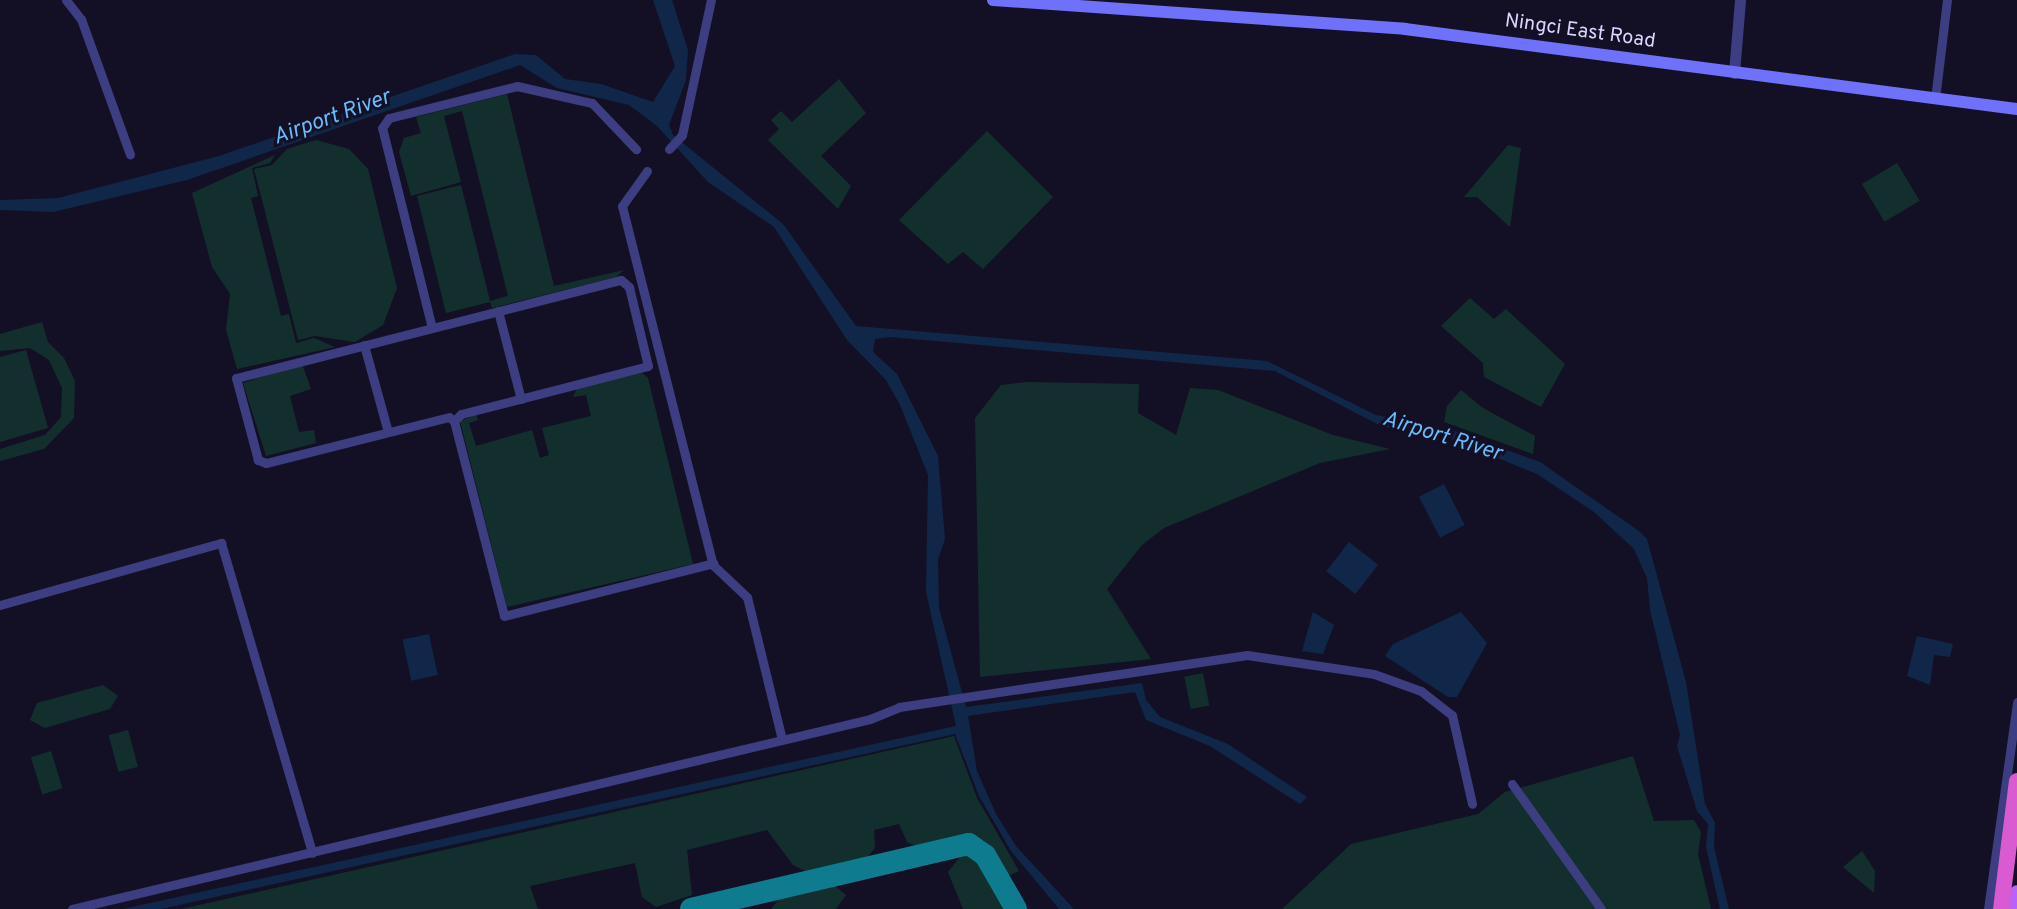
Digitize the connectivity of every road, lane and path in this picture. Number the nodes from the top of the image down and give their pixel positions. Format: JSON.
{"nodes":[{"id":1,"x":66,"y":0,"type":"edge"},
{"id":2,"x":711,"y":0,"type":"edge"},
{"id":3,"x":993,"y":0,"type":"edge"},
{"id":4,"x":1740,"y":0,"type":"edge"},
{"id":5,"x":1947,"y":0,"type":"edge"},
{"id":6,"x":1734,"y":73,"type":"junction"},
{"id":7,"x":1935,"y":99,"type":"junction"},
{"id":8,"x":2017,"y":109,"type":"edge"},
{"id":9,"x":636,"y":149,"type":"dead end"},
{"id":10,"x":669,"y":149,"type":"dead end"},
{"id":11,"x":130,"y":154,"type":"dead end"},
{"id":12,"x":647,"y":171,"type":"dead end"},
{"id":13,"x":498,"y":311,"type":"junction"},
{"id":14,"x":432,"y":328,"type":"junction"},
{"id":15,"x":364,"y":345,"type":"junction"},
{"id":16,"x":521,"y":399,"type":"junction"},
{"id":17,"x":454,"y":421,"type":"junction"},
{"id":18,"x":388,"y":432,"type":"junction"},
{"id":19,"x":713,"y":563,"type":"junction"},
{"id":20,"x":0,"y":605,"type":"edge"},
{"id":21,"x":2017,"y":702,"type":"edge"},
{"id":22,"x":782,"y":740,"type":"junction"},
{"id":23,"x":2017,"y":781,"type":"edge"},
{"id":24,"x":1512,"y":784,"type":"dead end"},
{"id":25,"x":1472,"y":804,"type":"dead end"},
{"id":26,"x":312,"y":853,"type":"junction"},
{"id":27,"x":2010,"y":892,"type":"edge"},
{"id":28,"x":72,"y":909,"type":"edge"},
{"id":29,"x":1601,"y":909,"type":"edge"},
{"id":30,"x":1988,"y":909,"type":"edge"},
{"id":31,"x":2001,"y":909,"type":"edge"},
{"id":32,"x":2014,"y":909,"type":"edge"}],
"edges":[{"from":1,"to":11,"type":"street"},
{"from":2,"to":10,"type":"street"},
{"from":3,"to":6,"type":"main road","name":"Ningci East Road"},
{"from":4,"to":6,"type":"street"},
{"from":5,"to":7,"type":"street"},
{"from":6,"to":7,"type":"main road","name":"Ningci East Road"},
{"from":7,"to":8,"type":"main road","name":"Ningci East Road"},
{"from":9,"to":14,"type":"street"},
{"from":12,"to":19,"type":"street"},
{"from":13,"to":14,"type":"street"},
{"from":13,"to":16,"type":"street"},
{"from":13,"to":16,"type":"street"},
{"from":14,"to":15,"type":"street"},
{"from":15,"to":18,"type":"street"},
{"from":15,"to":18,"type":"street"},
{"from":16,"to":17,"type":"street"},
{"from":17,"to":18,"type":"street"},
{"from":17,"to":19,"type":"street"},
{"from":19,"to":22,"type":"street"},
{"from":20,"to":26,"type":"street"},
{"from":21,"to":30,"type":"street"},
{"from":22,"to":25,"type":"street"},
{"from":22,"to":26,"type":"street"},
{"from":23,"to":27,"type":"highway"},
{"from":24,"to":29,"type":"street"},
{"from":26,"to":28,"type":"street"},
{"from":27,"to":31,"type":"highway"},
{"from":27,"to":32,"type":"main road"}]}
